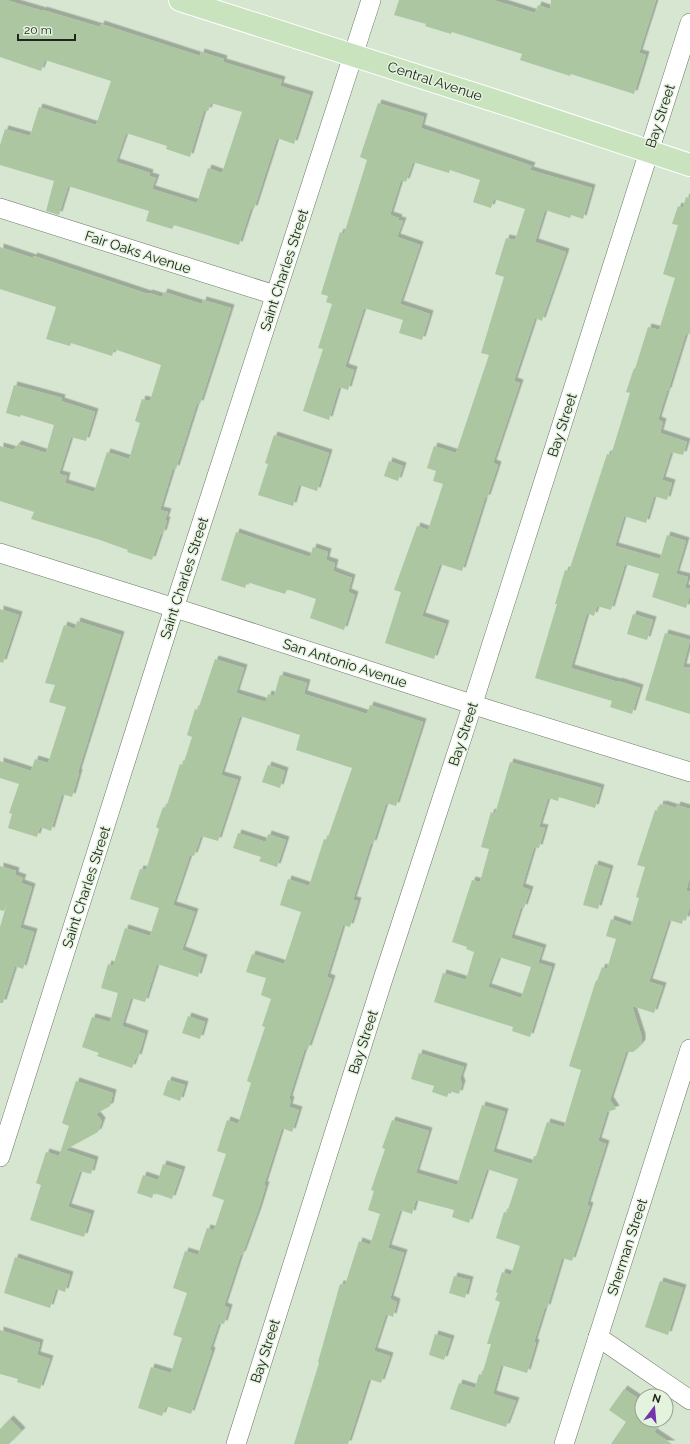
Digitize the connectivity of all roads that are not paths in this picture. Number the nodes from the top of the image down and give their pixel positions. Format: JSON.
{"nodes":[{"id":1,"x":180,"y":0,"type":"edge"},
{"id":2,"x":371,"y":0,"type":"edge"},
{"id":3,"x":690,"y":23,"type":"edge"},
{"id":4,"x":354,"y":56,"type":"junction"},
{"id":5,"x":649,"y":151,"type":"junction"},
{"id":6,"x":690,"y":165,"type":"edge"},
{"id":7,"x":0,"y":208,"type":"edge"},
{"id":8,"x":275,"y":295,"type":"junction"},
{"id":9,"x":0,"y":553,"type":"edge"},
{"id":10,"x":174,"y":608,"type":"junction"},
{"id":11,"x":472,"y":704,"type":"junction"},
{"id":12,"x":690,"y":772,"type":"edge"},
{"id":13,"x":690,"y":1049,"type":"edge"},
{"id":14,"x":0,"y":1157,"type":"edge"},
{"id":15,"x":598,"y":1337,"type":"junction"},
{"id":16,"x":690,"y":1400,"type":"edge"},
{"id":17,"x":236,"y":1444,"type":"edge"},
{"id":18,"x":564,"y":1444,"type":"edge"}],
"edges":[{"from":1,"to":4,"type":"main road","name":"Central Avenue"},
{"from":2,"to":4,"type":"street","name":"Saint Charles Street"},
{"from":3,"to":5,"type":"street","name":"Bay Street"},
{"from":4,"to":5,"type":"main road","name":"Central Avenue"},
{"from":4,"to":8,"type":"street","name":"Saint Charles Street"},
{"from":5,"to":6,"type":"main road","name":"Central Avenue"},
{"from":5,"to":11,"type":"street","name":"Bay Street"},
{"from":7,"to":8,"type":"street","name":"Fair Oaks Avenue"},
{"from":8,"to":10,"type":"street","name":"Saint Charles Street"},
{"from":9,"to":10,"type":"street","name":"San Antonio Avenue"},
{"from":10,"to":11,"type":"street","name":"San Antonio Avenue"},
{"from":10,"to":14,"type":"street","name":"Saint Charles Street"},
{"from":11,"to":12,"type":"street","name":"San Antonio Avenue"},
{"from":11,"to":17,"type":"street","name":"Bay Street"},
{"from":13,"to":15,"type":"street","name":"Sherman Street"},
{"from":15,"to":16,"type":"street"},
{"from":15,"to":18,"type":"street","name":"Sherman Street"}]}
